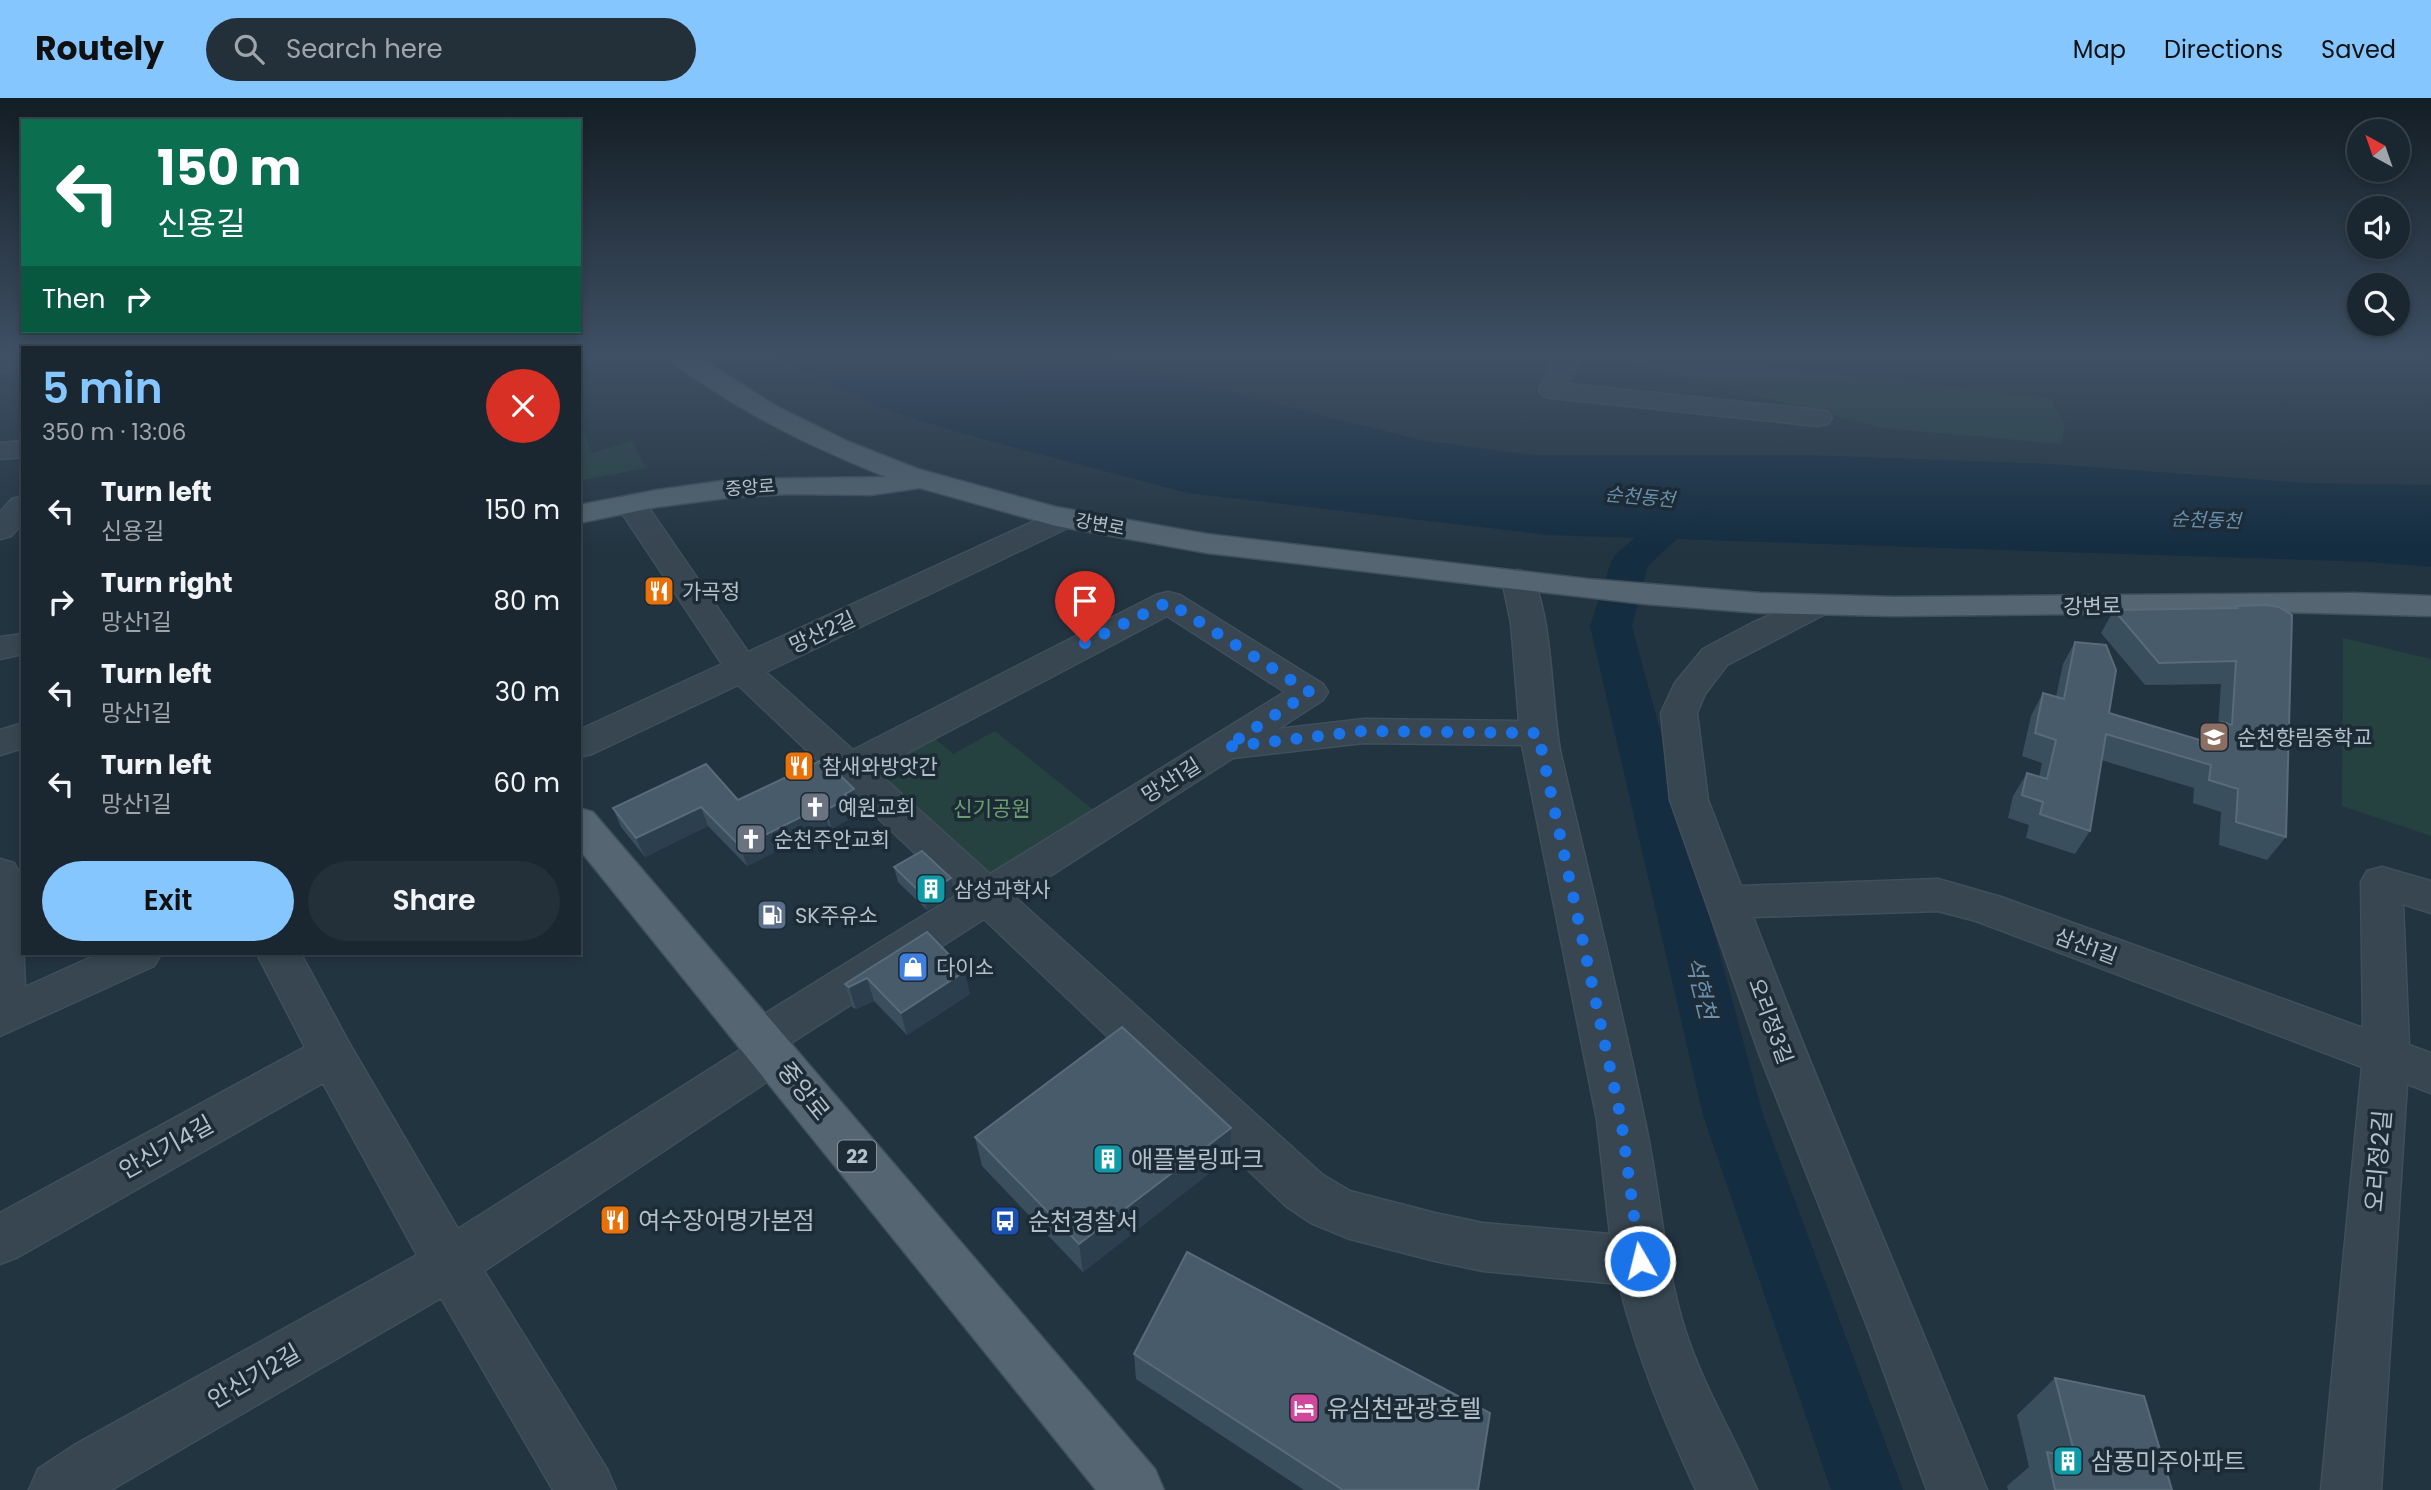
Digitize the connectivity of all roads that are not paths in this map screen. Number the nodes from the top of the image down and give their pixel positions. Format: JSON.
{"nodes":[{"id":1,"x":780,"y":419,"type":"edge"},
{"id":2,"x":21,"y":449,"type":"edge"},
{"id":3,"x":0,"y":451,"type":"edge"},
{"id":4,"x":922,"y":479,"type":"junction"},
{"id":5,"x":631,"y":504,"type":"junction"},
{"id":6,"x":21,"y":507,"type":"edge"},
{"id":7,"x":581,"y":514,"type":"edge"},
{"id":8,"x":1065,"y":518,"type":"junction"},
{"id":9,"x":0,"y":530,"type":"edge"},
{"id":10,"x":1537,"y":582,"type":"junction"},
{"id":11,"x":1817,"y":606,"type":"junction"},
{"id":12,"x":2431,"y":606,"type":"edge"},
{"id":13,"x":21,"y":643,"type":"edge"},
{"id":14,"x":0,"y":648,"type":"edge"},
{"id":15,"x":743,"y":670,"type":"junction"},
{"id":16,"x":1538,"y":733,"type":"junction"},
{"id":17,"x":21,"y":736,"type":"edge"},
{"id":18,"x":0,"y":743,"type":"edge"},
{"id":19,"x":581,"y":743,"type":"edge"},
{"id":20,"x":1226,"y":747,"type":"junction"},
{"id":21,"x":847,"y":769,"type":"junction"},
{"id":22,"x":581,"y":824,"type":"edge"},
{"id":23,"x":0,"y":874,"type":"edge"},
{"id":24,"x":2431,"y":897,"type":"edge"},
{"id":25,"x":987,"y":898,"type":"junction"},
{"id":26,"x":1727,"y":902,"type":"junction"},
{"id":27,"x":137,"y":955,"type":"edge"},
{"id":28,"x":280,"y":955,"type":"edge"},
{"id":29,"x":1,"y":1017,"type":"edge"},
{"id":30,"x":767,"y":1046,"type":"junction"},
{"id":31,"x":332,"y":1055,"type":"junction"},
{"id":32,"x":2409,"y":1065,"type":"edge"},
{"id":33,"x":0,"y":1240,"type":"edge"},
{"id":34,"x":1640,"y":1261,"type":"junction"},
{"id":35,"x":450,"y":1264,"type":"junction"},
{"id":36,"x":1122,"y":1486,"type":"edge"},
{"id":37,"x":58,"y":1490,"type":"edge"},
{"id":38,"x":586,"y":1490,"type":"edge"},
{"id":39,"x":1727,"y":1490,"type":"edge"},
{"id":40,"x":1957,"y":1490,"type":"edge"},
{"id":41,"x":2351,"y":1490,"type":"edge"}],
"edges":[{"from":1,"to":4,"type":"main road","name":"강변로"},
{"from":2,"to":3,"type":"street"},
{"from":4,"to":5,"type":"main road","name":"중앙로"},
{"from":4,"to":8,"type":"main road","name":"강변로"},
{"from":5,"to":7,"type":"main road","name":"중앙로"},
{"from":5,"to":15,"type":"street"},
{"from":6,"to":9,"type":"street"},
{"from":8,"to":10,"type":"main road","name":"강변로"},
{"from":8,"to":15,"type":"street","name":"망산2길"},
{"from":10,"to":11,"type":"main road","name":"강변로"},
{"from":10,"to":16,"type":"street"},
{"from":11,"to":12,"type":"main road","name":"강변로"},
{"from":11,"to":26,"type":"street","name":"오리정3길"},
{"from":13,"to":14,"type":"street"},
{"from":15,"to":19,"type":"street","name":"망산2길"},
{"from":15,"to":21,"type":"street"},
{"from":16,"to":20,"type":"street"},
{"from":16,"to":34,"type":"street"},
{"from":17,"to":18,"type":"street"},
{"from":20,"to":21,"type":"street","name":"망산1길"},
{"from":20,"to":25,"type":"street","name":"망산1길"},
{"from":21,"to":25,"type":"street"},
{"from":22,"to":30,"type":"main road","name":"중앙로","number":"22"},
{"from":23,"to":29,"type":"street"},
{"from":24,"to":32,"type":"street","name":"오리정2길"},
{"from":25,"to":30,"type":"street","name":"망산1길"},
{"from":25,"to":34,"type":"street"},
{"from":26,"to":32,"type":"street","name":"삼산1길"},
{"from":26,"to":40,"type":"street","name":"오리정3길"},
{"from":27,"to":29,"type":"street"},
{"from":28,"to":31,"type":"street"},
{"from":30,"to":35,"type":"street","name":"안신기2길"},
{"from":30,"to":36,"type":"main road","name":"중앙로","number":"22"},
{"from":31,"to":33,"type":"street","name":"안신기4길"},
{"from":31,"to":35,"type":"street"},
{"from":32,"to":41,"type":"street","name":"오리정2길"},
{"from":34,"to":39,"type":"street"},
{"from":35,"to":37,"type":"street","name":"안신기2길"},
{"from":35,"to":38,"type":"street"}]}
